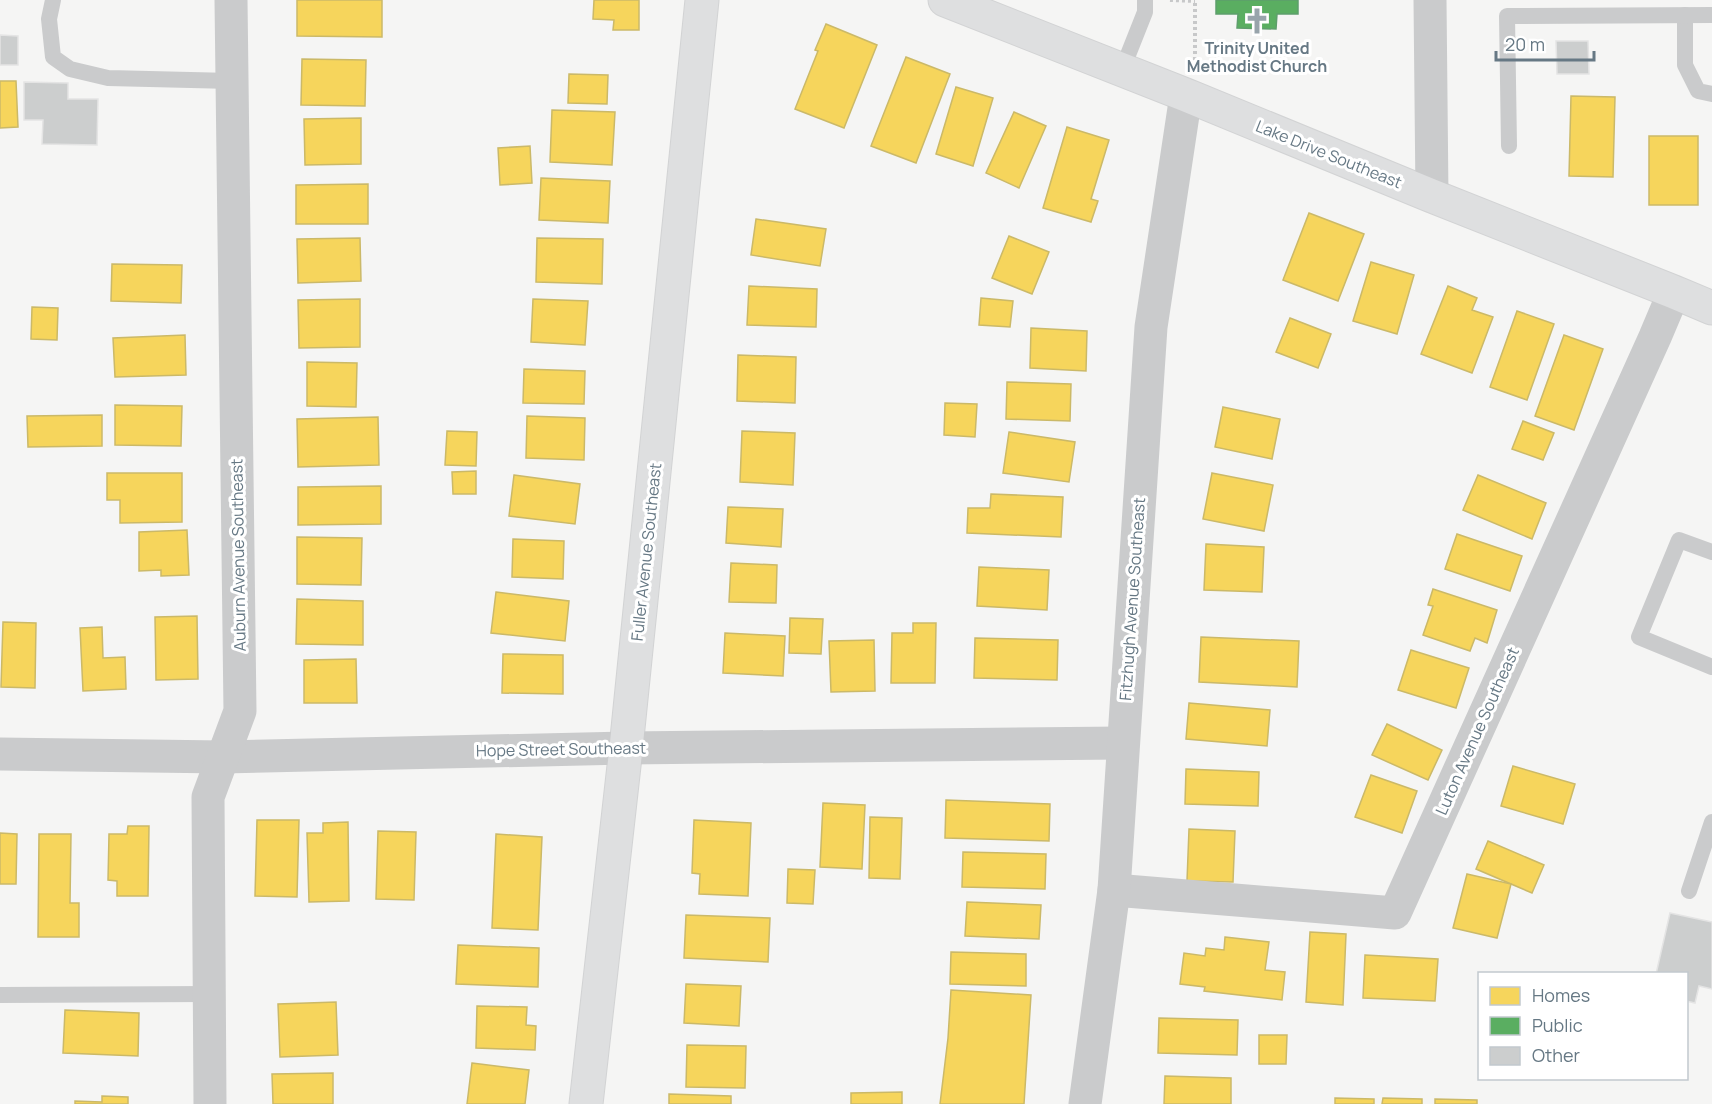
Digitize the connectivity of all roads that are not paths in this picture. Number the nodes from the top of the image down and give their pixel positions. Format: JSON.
{"nodes":[{"id":1,"x":53,"y":0,"type":"edge"},
{"id":2,"x":231,"y":0,"type":"edge"},
{"id":3,"x":702,"y":0,"type":"edge"},
{"id":4,"x":945,"y":0,"type":"edge"},
{"id":5,"x":1145,"y":0,"type":"edge"},
{"id":6,"x":1430,"y":0,"type":"edge"},
{"id":7,"x":1003,"y":12,"type":"edge"},
{"id":8,"x":1685,"y":15,"type":"junction"},
{"id":9,"x":1712,"y":15,"type":"edge"},
{"id":10,"x":1122,"y":70,"type":"junction"},
{"id":11,"x":232,"y":81,"type":"junction"},
{"id":12,"x":1712,"y":94,"type":"edge"},
{"id":13,"x":1186,"y":95,"type":"junction"},
{"id":14,"x":1509,"y":146,"type":"dead end"},
{"id":15,"x":1432,"y":196,"type":"junction"},
{"id":16,"x":1674,"y":292,"type":"junction"},
{"id":17,"x":1712,"y":308,"type":"edge"},
{"id":18,"x":1712,"y":552,"type":"edge"},
{"id":19,"x":1712,"y":667,"type":"edge"},
{"id":20,"x":1122,"y":743,"type":"junction"},
{"id":21,"x":626,"y":748,"type":"junction"},
{"id":22,"x":0,"y":754,"type":"edge"},
{"id":23,"x":223,"y":757,"type":"junction"},
{"id":24,"x":1712,"y":822,"type":"edge"},
{"id":25,"x":1113,"y":890,"type":"junction"},
{"id":26,"x":1689,"y":891,"type":"dead end"},
{"id":27,"x":210,"y":994,"type":"junction"},
{"id":28,"x":0,"y":995,"type":"edge"},
{"id":29,"x":210,"y":1104,"type":"edge"},
{"id":30,"x":586,"y":1104,"type":"edge"},
{"id":31,"x":1085,"y":1104,"type":"edge"}],
"edges":[{"from":1,"to":11,"type":"lane"},
{"from":2,"to":11,"type":"street","name":"Auburn Avenue Southeast"},
{"from":3,"to":21,"type":"main road","name":"Fuller Avenue Southeast"},
{"from":4,"to":7,"type":"main road","name":"Lake Drive Southeast"},
{"from":5,"to":10,"type":"lane"},
{"from":6,"to":15,"type":"street"},
{"from":7,"to":10,"type":"main road","name":"Lake Drive Southeast"},
{"from":8,"to":9,"type":"lane"},
{"from":8,"to":12,"type":"lane"},
{"from":8,"to":14,"type":"lane"},
{"from":10,"to":13,"type":"main road","name":"Lake Drive Southeast"},
{"from":11,"to":23,"type":"street","name":"Auburn Avenue Southeast"},
{"from":13,"to":15,"type":"main road","name":"Lake Drive Southeast"},
{"from":13,"to":20,"type":"street","name":"Fitzhugh Avenue Southeast"},
{"from":15,"to":16,"type":"main road","name":"Lake Drive Southeast"},
{"from":16,"to":17,"type":"main road","name":"Lake Drive Southeast"},
{"from":16,"to":25,"type":"street","name":"Luton Avenue Southeast"},
{"from":18,"to":19,"type":"lane"},
{"from":20,"to":21,"type":"street","name":"Hope Street Southeast"},
{"from":20,"to":25,"type":"street","name":"Fitzhugh Avenue Southeast"},
{"from":21,"to":23,"type":"street","name":"Hope Street Southeast"},
{"from":21,"to":30,"type":"main road","name":"Fuller Avenue Southeast"},
{"from":22,"to":23,"type":"street","name":"Hope Street Southeast"},
{"from":23,"to":27,"type":"street","name":"Auburn Avenue Southeast"},
{"from":24,"to":26,"type":"lane"},
{"from":25,"to":31,"type":"street","name":"Fitzhugh Avenue Southeast"},
{"from":27,"to":28,"type":"lane"},
{"from":27,"to":29,"type":"street","name":"Auburn Avenue Southeast"}]}
